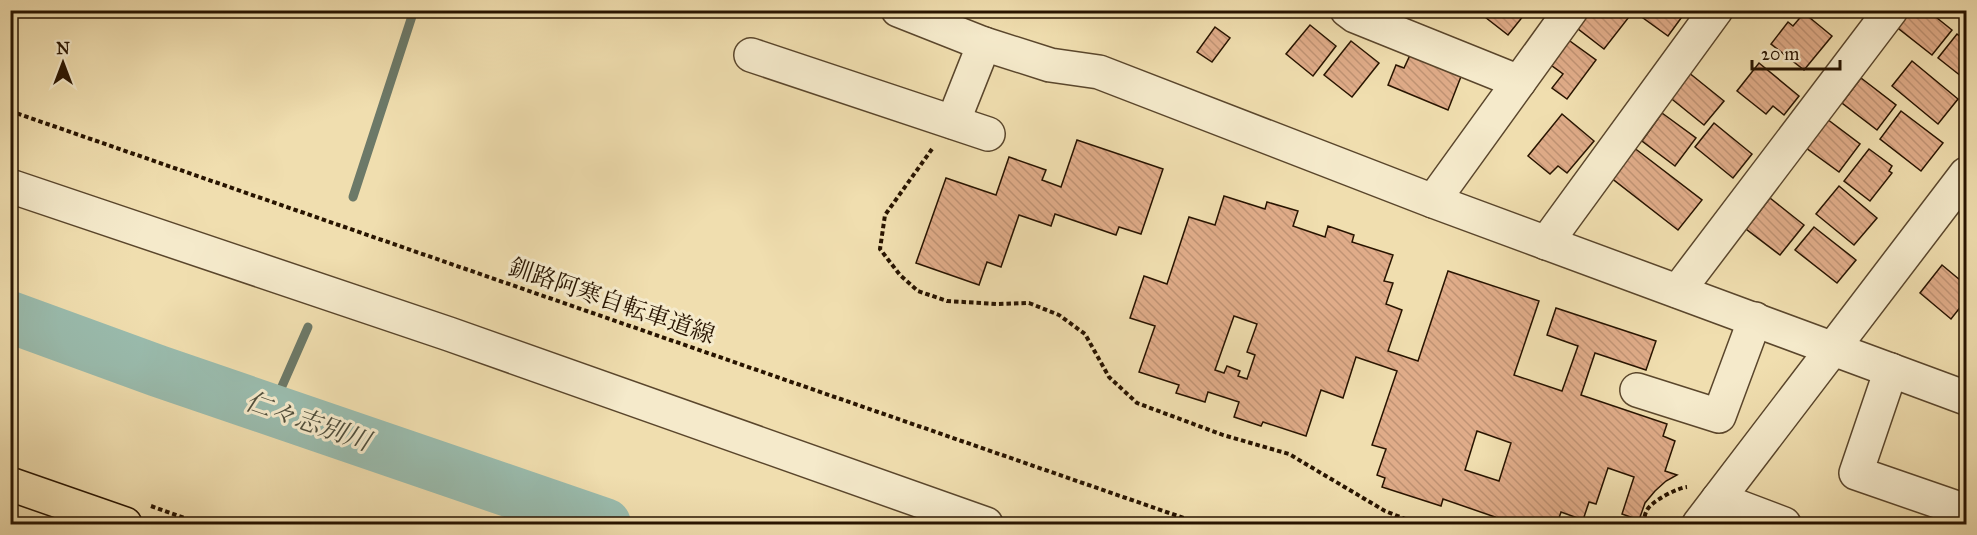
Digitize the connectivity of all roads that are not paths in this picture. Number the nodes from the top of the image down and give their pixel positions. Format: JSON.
{"nodes":[{"id":1,"x":898,"y":10,"type":"edge"},
{"id":2,"x":1571,"y":10,"type":"edge"},
{"id":3,"x":1716,"y":10,"type":"edge"},
{"id":4,"x":1891,"y":10,"type":"edge"},
{"id":5,"x":1353,"y":12,"type":"edge"},
{"id":6,"x":984,"y":44,"type":"junction"},
{"id":7,"x":751,"y":55,"type":"dead end"},
{"id":8,"x":1520,"y":82,"type":"junction"},
{"id":9,"x":952,"y":122,"type":"junction"},
{"id":10,"x":988,"y":134,"type":"dead end"},
{"id":11,"x":1966,"y":174,"type":"edge"},
{"id":12,"x":10,"y":186,"type":"edge"},
{"id":13,"x":1433,"y":201,"type":"junction"},
{"id":14,"x":1546,"y":243,"type":"junction"},
{"id":15,"x":1678,"y":291,"type":"junction"},
{"id":16,"x":1755,"y":319,"type":"junction"},
{"id":17,"x":1833,"y":348,"type":"junction"},
{"id":18,"x":1891,"y":370,"type":"junction"},
{"id":19,"x":1637,"y":390,"type":"dead end"},
{"id":20,"x":1966,"y":398,"type":"edge"},
{"id":21,"x":10,"y":484,"type":"edge"},
{"id":22,"x":1966,"y":511,"type":"edge"},
{"id":23,"x":1708,"y":512,"type":"edge"},
{"id":24,"x":70,"y":515,"type":"edge"},
{"id":25,"x":125,"y":525,"type":"edge"},
{"id":26,"x":986,"y":525,"type":"edge"},
{"id":27,"x":1784,"y":525,"type":"edge"}],
"edges":[{"from":1,"to":6,"type":"street"},
{"from":2,"to":8,"type":"street"},
{"from":3,"to":14,"type":"street"},
{"from":4,"to":15,"type":"street"},
{"from":5,"to":8,"type":"street"},
{"from":6,"to":9,"type":"street"},
{"from":6,"to":13,"type":"street"},
{"from":7,"to":9,"type":"street"},
{"from":8,"to":13,"type":"street"},
{"from":9,"to":10,"type":"street"},
{"from":11,"to":17,"type":"street"},
{"from":12,"to":26,"type":"street"},
{"from":13,"to":14,"type":"street"},
{"from":14,"to":15,"type":"street"},
{"from":15,"to":16,"type":"street"},
{"from":16,"to":17,"type":"street"},
{"from":16,"to":19,"type":"street"},
{"from":17,"to":18,"type":"street"},
{"from":17,"to":23,"type":"street"},
{"from":18,"to":20,"type":"street"},
{"from":18,"to":22,"type":"street"},
{"from":21,"to":24,"type":"main road"},
{"from":23,"to":27,"type":"street"},
{"from":24,"to":25,"type":"main road"}]}
